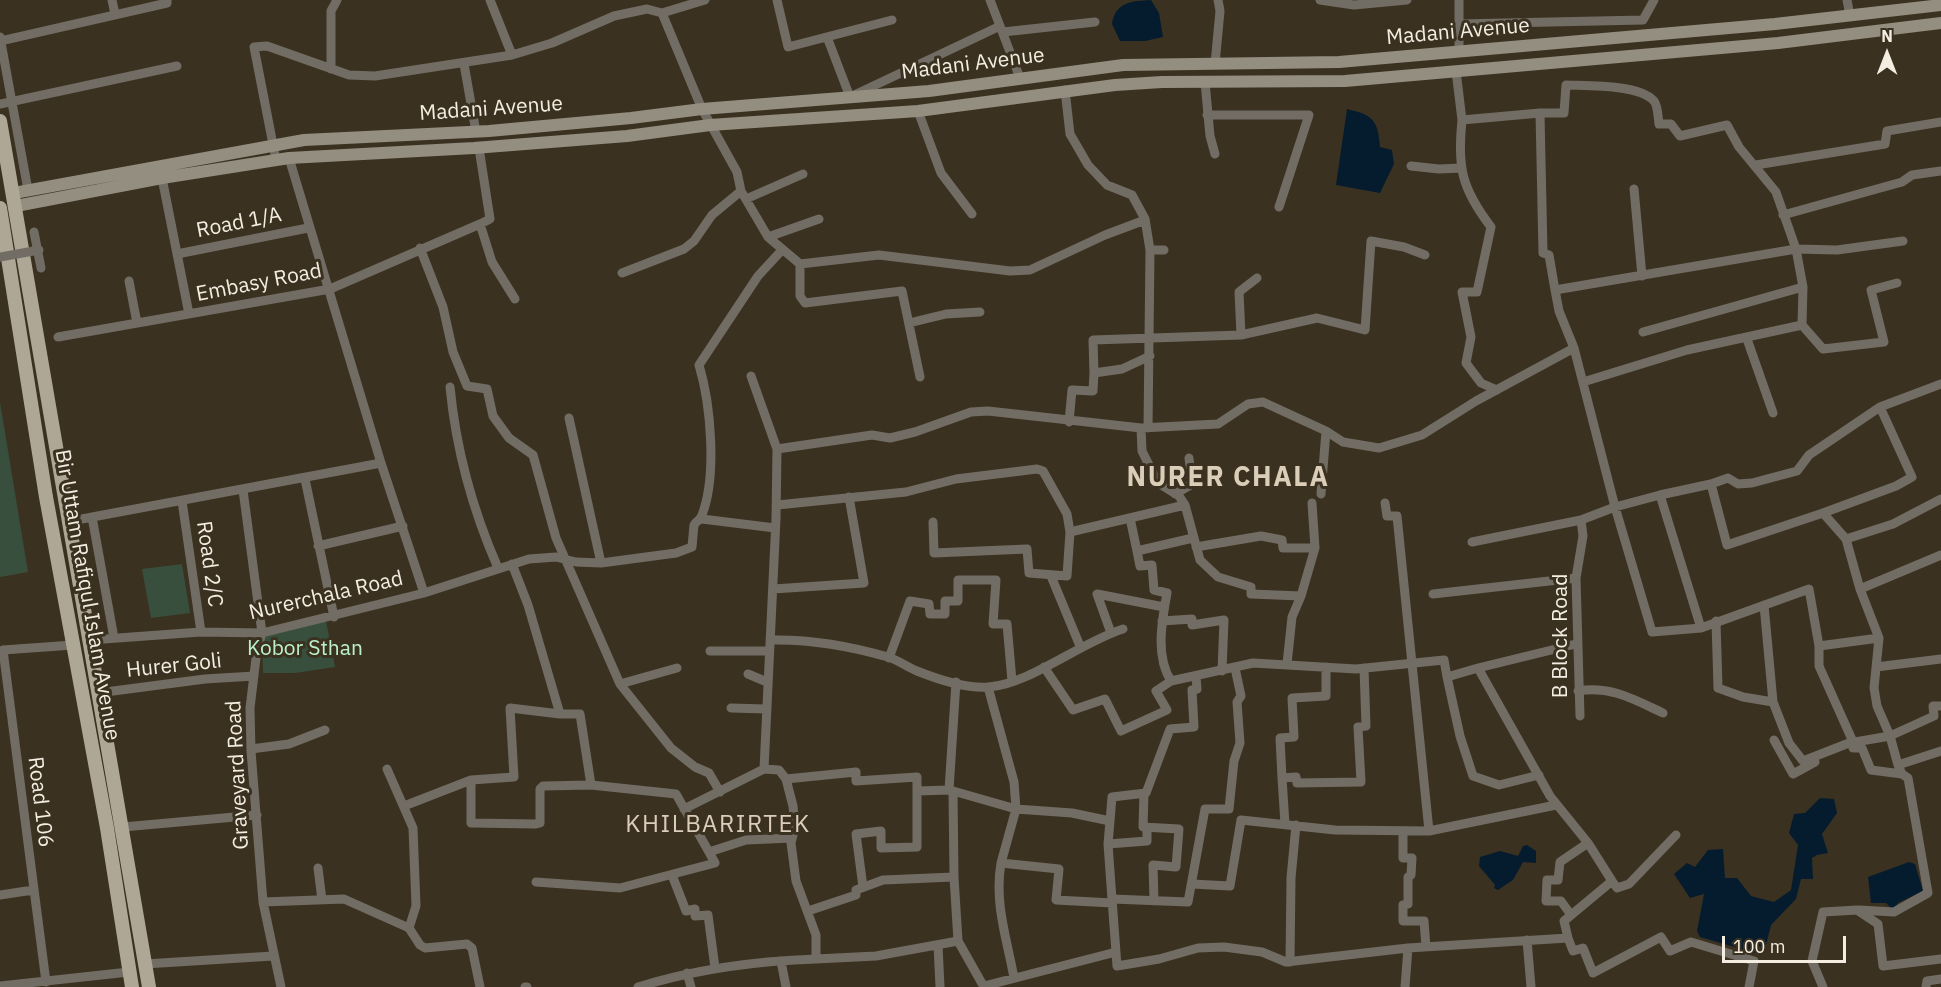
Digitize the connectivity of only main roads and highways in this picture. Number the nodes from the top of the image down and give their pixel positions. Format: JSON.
{"nodes":[{"id":1,"x":1941,"y":6,"type":"edge"},
{"id":2,"x":1870,"y":14,"type":"junction"},
{"id":3,"x":1941,"y":23,"type":"edge"},
{"id":4,"x":1873,"y":32,"type":"junction"},
{"id":5,"x":1459,"y":50,"type":"junction"},
{"id":6,"x":1456,"y":71,"type":"junction"},
{"id":7,"x":0,"y":121,"type":"edge"},
{"id":8,"x":85,"y":180,"type":"junction"},
{"id":9,"x":87,"y":193,"type":"junction"},
{"id":10,"x":19,"y":196,"type":"junction"},
{"id":11,"x":0,"y":210,"type":"edge"},
{"id":12,"x":57,"y":454,"type":"junction"},
{"id":13,"x":41,"y":458,"type":"junction"},
{"id":14,"x":132,"y":987,"type":"edge"},
{"id":15,"x":149,"y":987,"type":"edge"}],
"edges":[{"from":1,"to":2,"type":"main road","name":"Madani Avenue"},
{"from":2,"to":4,"type":"main road"},
{"from":2,"to":5,"type":"main road","name":"Madani Avenue"},
{"from":3,"to":4,"type":"main road","name":"Madani Avenue"},
{"from":4,"to":6,"type":"main road","name":"Madani Avenue"},
{"from":5,"to":6,"type":"main road"},
{"from":5,"to":8,"type":"main road","name":"Madani Avenue"},
{"from":6,"to":9,"type":"main road","name":"Madani Avenue"},
{"from":7,"to":10,"type":"main road","name":"Bir Uttam Rafiqul Islam Avenue"},
{"from":8,"to":9,"type":"main road"},
{"from":8,"to":10,"type":"main road","name":"Madani Avenue"},
{"from":9,"to":10,"type":"main road","name":"Madani Avenue"},
{"from":10,"to":12,"type":"main road","name":"Bir Uttam Rafiqul Islam Avenue"},
{"from":11,"to":13,"type":"main road","name":"Bir Uttam Rafiqul Islam Avenue"},
{"from":12,"to":13,"type":"main road"},
{"from":12,"to":15,"type":"main road","name":"Bir Uttam Rafiqul Islam Avenue"},
{"from":13,"to":14,"type":"main road","name":"Bir Uttam Rafiqul Islam Avenue"}]}
